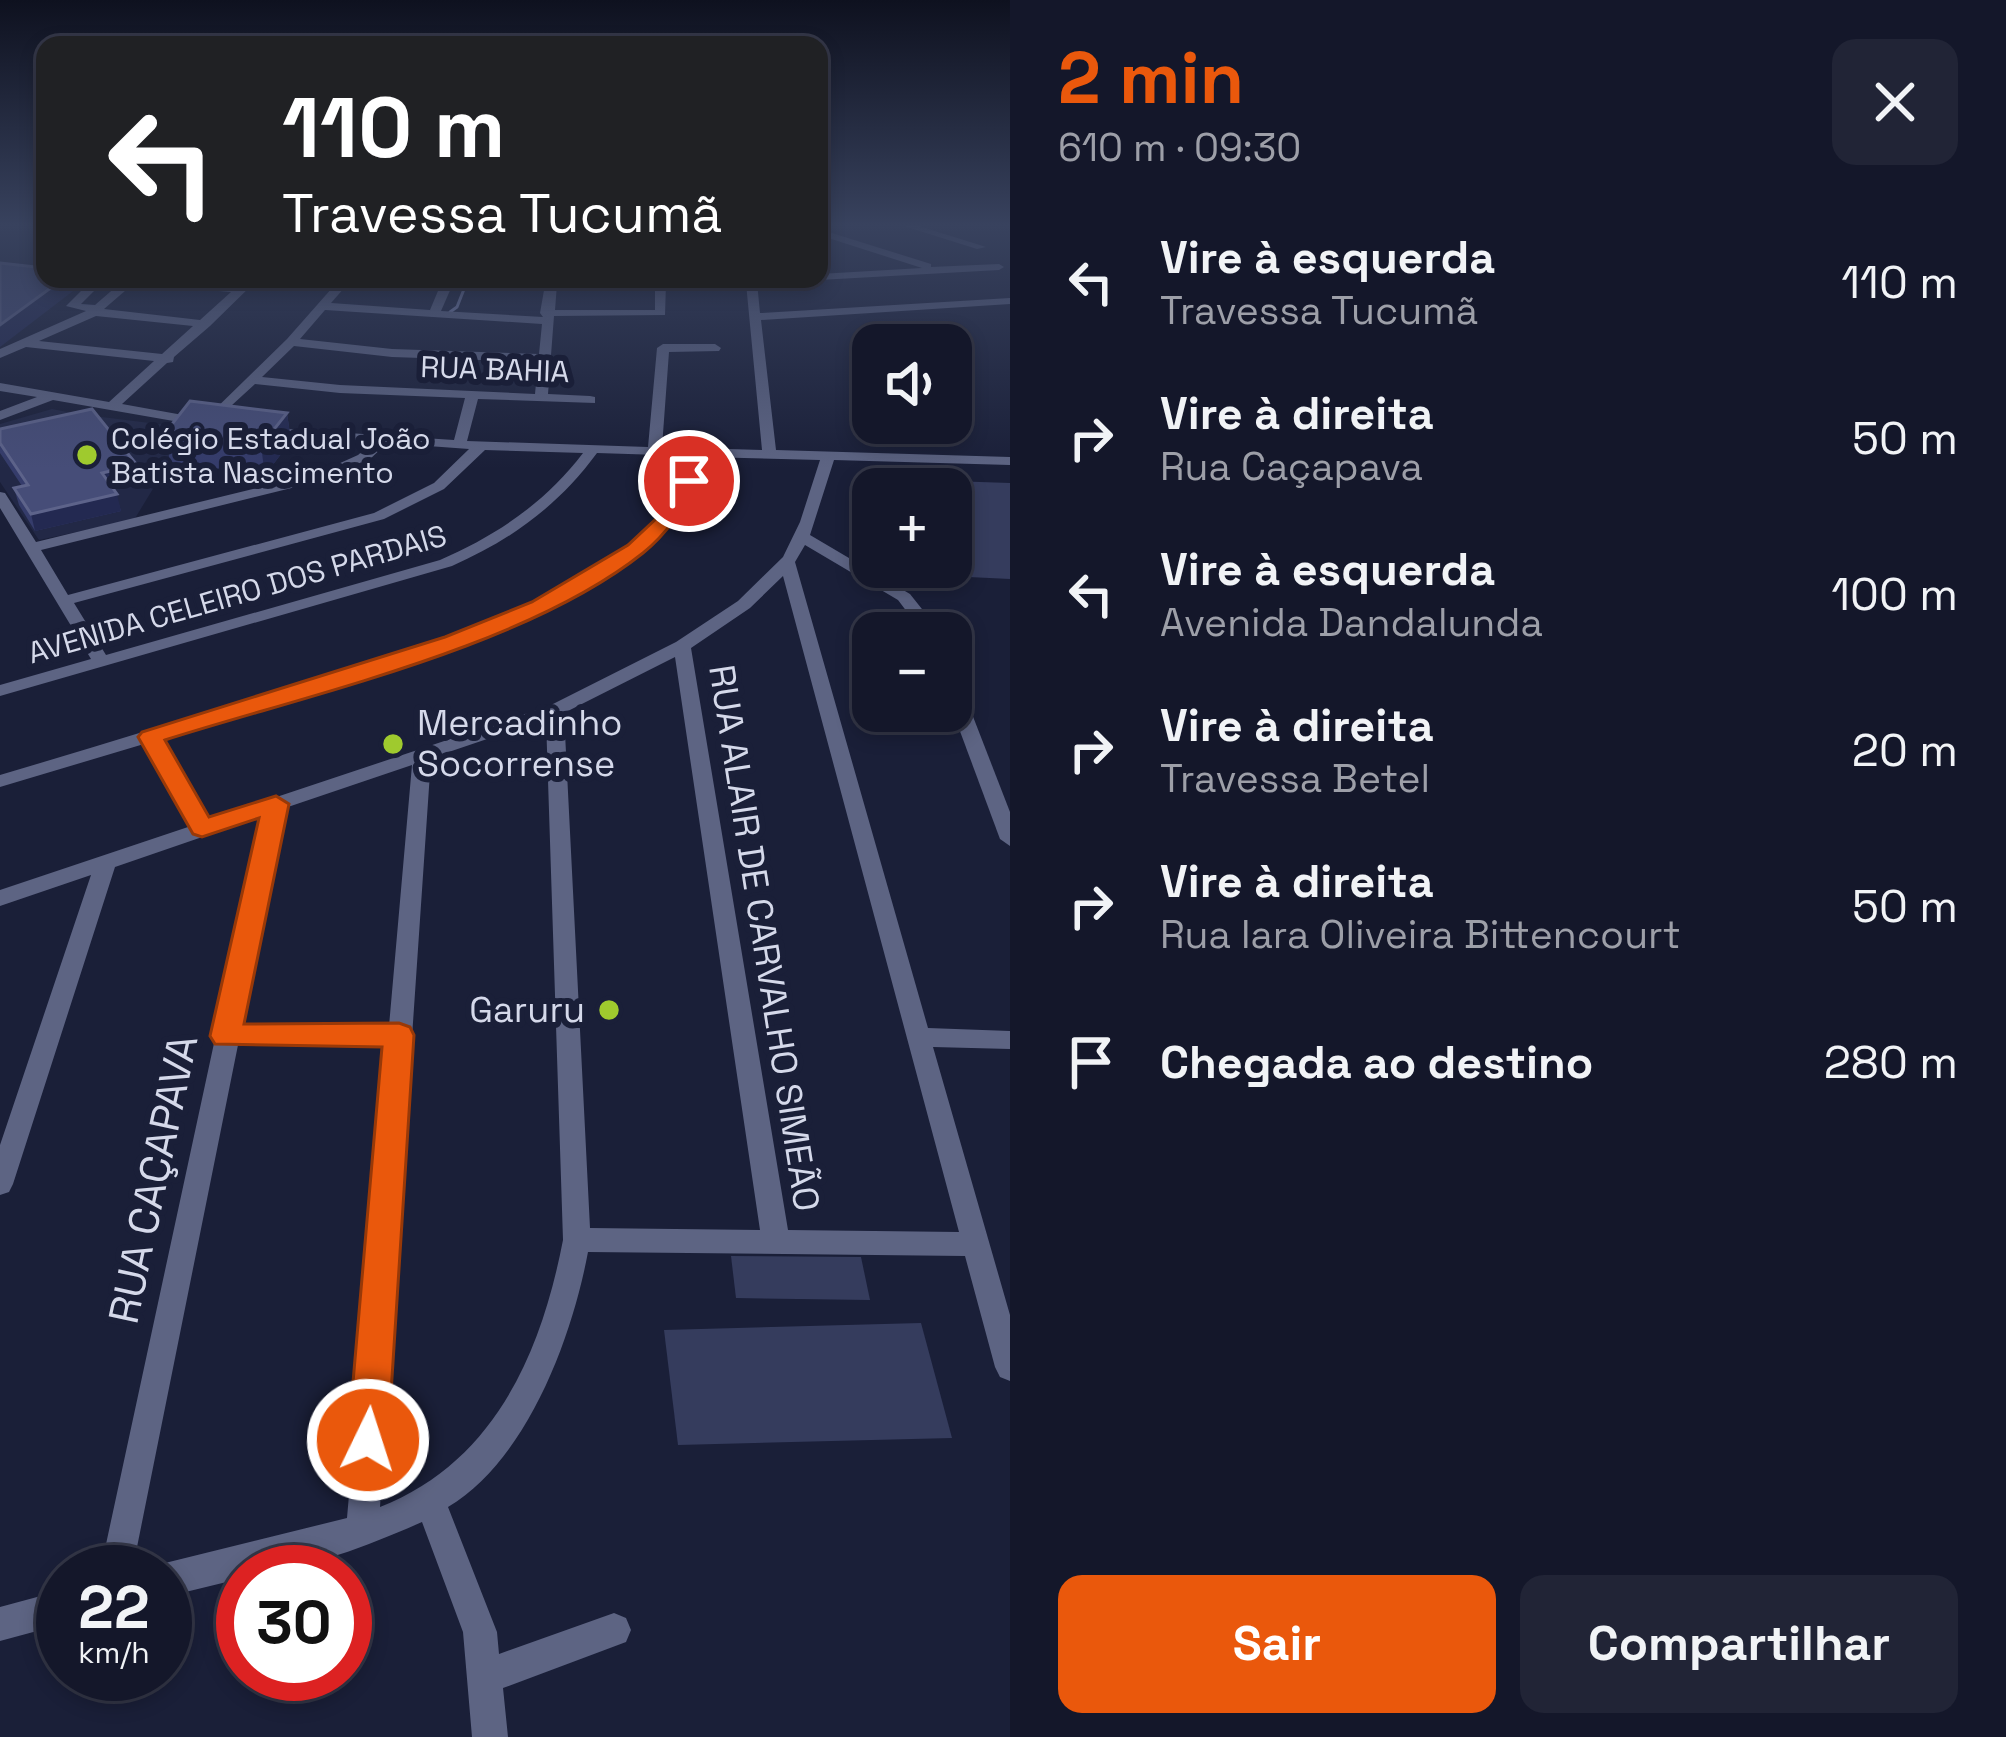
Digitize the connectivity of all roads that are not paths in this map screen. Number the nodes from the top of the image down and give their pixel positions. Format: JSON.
{"nodes":[{"id":1,"x":78,"y":307,"type":"edge"},
{"id":2,"x":99,"y":307,"type":"edge"},
{"id":3,"x":223,"y":307,"type":"edge"},
{"id":4,"x":321,"y":307,"type":"edge"},
{"id":5,"x":334,"y":307,"type":"edge"},
{"id":6,"x":437,"y":307,"type":"edge"},
{"id":7,"x":548,"y":307,"type":"edge"},
{"id":8,"x":662,"y":307,"type":"edge"},
{"id":9,"x":755,"y":307,"type":"edge"},
{"id":10,"x":914,"y":307,"type":"edge"},
{"id":11,"x":96,"y":310,"type":"junction"},
{"id":12,"x":433,"y":316,"type":"junction"},
{"id":13,"x":546,"y":317,"type":"junction"},
{"id":14,"x":756,"y":317,"type":"junction"},
{"id":15,"x":206,"y":325,"type":"junction"},
{"id":16,"x":291,"y":342,"type":"junction"},
{"id":17,"x":24,"y":343,"type":"junction"},
{"id":18,"x":715,"y":349,"type":"dead end"},
{"id":19,"x":0,"y":354,"type":"edge"},
{"id":20,"x":169,"y":358,"type":"junction"},
{"id":21,"x":543,"y":358,"type":"junction"},
{"id":22,"x":254,"y":380,"type":"junction"},
{"id":23,"x":0,"y":387,"type":"edge"},
{"id":24,"x":50,"y":397,"type":"junction"},
{"id":25,"x":472,"y":397,"type":"junction"},
{"id":26,"x":541,"y":399,"type":"junction"},
{"id":27,"x":590,"y":400,"type":"dead end"},
{"id":28,"x":110,"y":408,"type":"junction"},
{"id":29,"x":0,"y":416,"type":"edge"},
{"id":30,"x":208,"y":423,"type":"junction"},
{"id":31,"x":230,"y":426,"type":"edge"},
{"id":32,"x":252,"y":428,"type":"edge"},
{"id":33,"x":381,"y":442,"type":"junction"},
{"id":34,"x":459,"y":445,"type":"junction"},
{"id":35,"x":482,"y":446,"type":"junction"},
{"id":36,"x":593,"y":449,"type":"junction"},
{"id":37,"x":656,"y":451,"type":"junction"},
{"id":38,"x":699,"y":452,"type":"junction"},
{"id":39,"x":769,"y":453,"type":"junction"},
{"id":40,"x":829,"y":454,"type":"junction"},
{"id":41,"x":1010,"y":461,"type":"edge"},
{"id":42,"x":0,"y":496,"type":"edge"},
{"id":43,"x":802,"y":537,"type":"junction"},
{"id":44,"x":31,"y":548,"type":"junction"},
{"id":45,"x":787,"y":563,"type":"junction"},
{"id":46,"x":64,"y":601,"type":"junction"},
{"id":47,"x":916,"y":612,"type":"edge"},
{"id":48,"x":682,"y":646,"type":"junction"},
{"id":49,"x":101,"y":662,"type":"junction"},
{"id":50,"x":0,"y":691,"type":"edge"},
{"id":51,"x":556,"y":710,"type":"junction"},
{"id":52,"x":970,"y":732,"type":"edge"},
{"id":53,"x":150,"y":737,"type":"junction"},
{"id":54,"x":422,"y":754,"type":"junction"},
{"id":55,"x":0,"y":780,"type":"edge"},
{"id":56,"x":276,"y":804,"type":"junction"},
{"id":57,"x":202,"y":828,"type":"junction"},
{"id":58,"x":1010,"y":839,"type":"edge"},
{"id":59,"x":106,"y":862,"type":"junction"},
{"id":60,"x":0,"y":898,"type":"edge"},
{"id":61,"x":399,"y":1035,"type":"junction"},
{"id":62,"x":226,"y":1036,"type":"junction"},
{"id":63,"x":920,"y":1037,"type":"junction"},
{"id":64,"x":1010,"y":1040,"type":"edge"},
{"id":65,"x":0,"y":1184,"type":"edge"},
{"id":66,"x":577,"y":1240,"type":"junction"},
{"id":67,"x":776,"y":1241,"type":"junction"},
{"id":68,"x":976,"y":1244,"type":"junction"},
{"id":69,"x":1010,"y":1367,"type":"edge"},
{"id":70,"x":430,"y":1501,"type":"junction"},
{"id":71,"x":362,"y":1530,"type":"junction"},
{"id":72,"x":122,"y":1545,"type":"edge"},
{"id":73,"x":192,"y":1573,"type":"edge"},
{"id":74,"x":36,"y":1614,"type":"edge"},
{"id":75,"x":0,"y":1624,"type":"edge"},
{"id":76,"x":614,"y":1630,"type":"dead end"},
{"id":77,"x":484,"y":1677,"type":"junction"},
{"id":78,"x":490,"y":1737,"type":"edge"}],
"edges":[{"from":1,"to":11,"type":"street"},
{"from":2,"to":11,"type":"street"},
{"from":3,"to":15,"type":"street"},
{"from":4,"to":16,"type":"street"},
{"from":5,"to":12,"type":"street"},
{"from":6,"to":12,"type":"street"},
{"from":7,"to":13,"type":"street"},
{"from":8,"to":13,"type":"street"},
{"from":9,"to":14,"type":"street"},
{"from":10,"to":14,"type":"street"},
{"from":11,"to":15,"type":"street"},
{"from":11,"to":17,"type":"street"},
{"from":12,"to":13,"type":"street"},
{"from":13,"to":21,"type":"street"},
{"from":14,"to":39,"type":"street"},
{"from":15,"to":20,"type":"street"},
{"from":16,"to":21,"type":"street"},
{"from":16,"to":22,"type":"street"},
{"from":17,"to":19,"type":"street"},
{"from":17,"to":20,"type":"street"},
{"from":18,"to":37,"type":"street"},
{"from":20,"to":28,"type":"street"},
{"from":21,"to":26,"type":"street"},
{"from":22,"to":25,"type":"street","name":"RUA BAHIA"},
{"from":22,"to":30,"type":"street"},
{"from":23,"to":24,"type":"street"},
{"from":24,"to":28,"type":"street"},
{"from":24,"to":29,"type":"street"},
{"from":25,"to":26,"type":"street","name":"RUA BAHIA"},
{"from":25,"to":34,"type":"street"},
{"from":26,"to":27,"type":"street","name":"RUA BAHIA"},
{"from":28,"to":30,"type":"street"},
{"from":30,"to":31,"type":"street"},
{"from":32,"to":33,"type":"street"},
{"from":33,"to":34,"type":"street"},
{"from":33,"to":44,"type":"street"},
{"from":34,"to":35,"type":"street"},
{"from":35,"to":36,"type":"street"},
{"from":35,"to":46,"type":"street"},
{"from":36,"to":37,"type":"street"},
{"from":36,"to":49,"type":"street","name":"AVENIDA CELEIRO DOS PARDAIS"},
{"from":37,"to":38,"type":"street"},
{"from":38,"to":39,"type":"street"},
{"from":38,"to":53,"type":"street"},
{"from":39,"to":40,"type":"street"},
{"from":40,"to":41,"type":"street"},
{"from":40,"to":43,"type":"street"},
{"from":42,"to":44,"type":"street"},
{"from":43,"to":45,"type":"street"},
{"from":43,"to":47,"type":"street"},
{"from":44,"to":46,"type":"street"},
{"from":45,"to":48,"type":"street"},
{"from":45,"to":63,"type":"street"},
{"from":46,"to":49,"type":"street"},
{"from":48,"to":51,"type":"street"},
{"from":48,"to":67,"type":"street","name":"RUA ALAIR DE CARVALHO SIMEÃO"},
{"from":49,"to":50,"type":"street","name":"AVENIDA CELEIRO DOS PARDAIS"},
{"from":51,"to":54,"type":"street"},
{"from":51,"to":66,"type":"street"},
{"from":52,"to":58,"type":"street"},
{"from":53,"to":55,"type":"street"},
{"from":53,"to":57,"type":"street"},
{"from":54,"to":56,"type":"street"},
{"from":54,"to":61,"type":"street"},
{"from":56,"to":57,"type":"street"},
{"from":56,"to":62,"type":"street","name":"RUA CAÇAPAVA"},
{"from":57,"to":59,"type":"street"},
{"from":59,"to":60,"type":"street"},
{"from":59,"to":65,"type":"street"},
{"from":61,"to":62,"type":"street"},
{"from":61,"to":71,"type":"street"},
{"from":62,"to":72,"type":"street","name":"RUA CAÇAPAVA"},
{"from":63,"to":64,"type":"street"},
{"from":63,"to":68,"type":"street"},
{"from":66,"to":67,"type":"street"},
{"from":66,"to":70,"type":"street"},
{"from":67,"to":68,"type":"street"},
{"from":68,"to":69,"type":"street"},
{"from":70,"to":71,"type":"street"},
{"from":70,"to":77,"type":"street"},
{"from":71,"to":73,"type":"street"},
{"from":74,"to":75,"type":"street"},
{"from":76,"to":77,"type":"street"},
{"from":77,"to":78,"type":"street"}]}
